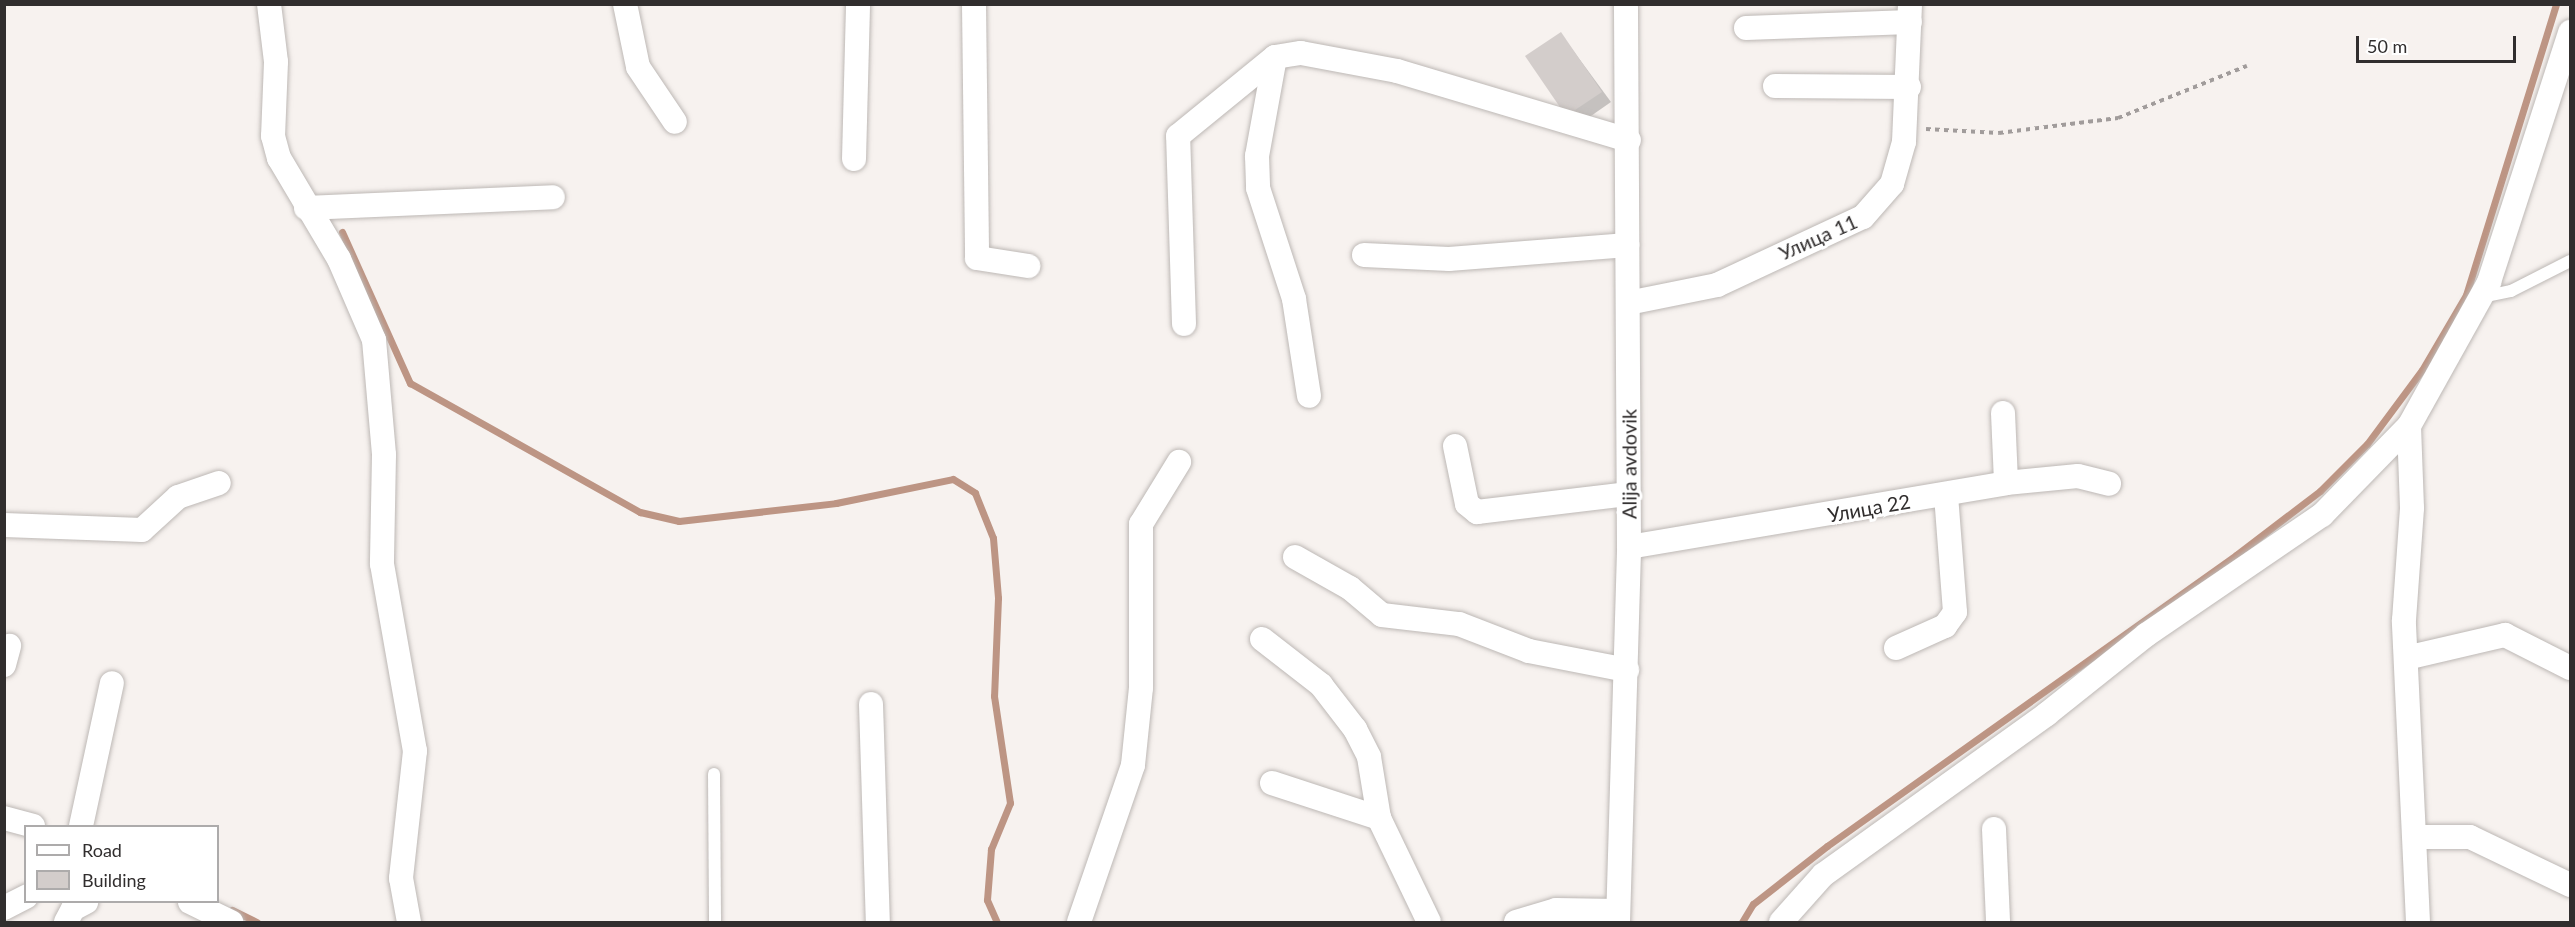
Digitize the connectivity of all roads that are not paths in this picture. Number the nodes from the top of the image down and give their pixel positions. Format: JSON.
{"nodes":[{"id":1,"x":268,"y":4,"type":"edge"},
{"id":2,"x":625,"y":4,"type":"edge"},
{"id":3,"x":858,"y":4,"type":"edge"},
{"id":4,"x":974,"y":4,"type":"edge"},
{"id":5,"x":1626,"y":4,"type":"edge"},
{"id":6,"x":1910,"y":14,"type":"edge"},
{"id":7,"x":1746,"y":28,"type":"dead end"},
{"id":8,"x":2571,"y":32,"type":"edge"},
{"id":9,"x":1275,"y":57,"type":"junction"},
{"id":10,"x":2562,"y":81,"type":"edge"},
{"id":11,"x":1775,"y":86,"type":"dead end"},
{"id":12,"x":1909,"y":87,"type":"junction"},
{"id":13,"x":675,"y":122,"type":"dead end"},
{"id":14,"x":1629,"y":140,"type":"junction"},
{"id":15,"x":854,"y":159,"type":"dead end"},
{"id":16,"x":553,"y":197,"type":"dead end"},
{"id":17,"x":306,"y":208,"type":"junction"},
{"id":18,"x":1627,"y":245,"type":"junction"},
{"id":19,"x":1364,"y":255,"type":"dead end"},
{"id":20,"x":2571,"y":261,"type":"edge"},
{"id":21,"x":1028,"y":266,"type":"dead end"},
{"id":22,"x":2482,"y":297,"type":"junction"},
{"id":23,"x":1628,"y":303,"type":"junction"},
{"id":24,"x":1184,"y":324,"type":"dead end"},
{"id":25,"x":1309,"y":396,"type":"dead end"},
{"id":26,"x":2003,"y":413,"type":"dead end"},
{"id":27,"x":2409,"y":426,"type":"junction"},
{"id":28,"x":1455,"y":446,"type":"dead end"},
{"id":29,"x":1179,"y":462,"type":"dead end"},
{"id":30,"x":219,"y":483,"type":"dead end"},
{"id":31,"x":2006,"y":483,"type":"junction"},
{"id":32,"x":2109,"y":484,"type":"dead end"},
{"id":33,"x":1629,"y":494,"type":"junction"},
{"id":34,"x":1946,"y":494,"type":"junction"},
{"id":35,"x":4,"y":525,"type":"edge"},
{"id":36,"x":1629,"y":547,"type":"junction"},
{"id":37,"x":1295,"y":557,"type":"dead end"},
{"id":38,"x":1262,"y":639,"type":"dead end"},
{"id":39,"x":1896,"y":648,"type":"dead end"},
{"id":40,"x":2406,"y":657,"type":"junction"},
{"id":41,"x":2571,"y":668,"type":"edge"},
{"id":42,"x":1627,"y":670,"type":"junction"},
{"id":43,"x":112,"y":683,"type":"dead end"},
{"id":44,"x":871,"y":704,"type":"dead end"},
{"id":45,"x":714,"y":774,"type":"dead end"},
{"id":46,"x":1272,"y":783,"type":"dead end"},
{"id":47,"x":4,"y":818,"type":"edge"},
{"id":48,"x":1379,"y":818,"type":"junction"},
{"id":49,"x":29,"y":825,"type":"edge"},
{"id":50,"x":81,"y":825,"type":"edge"},
{"id":51,"x":1994,"y":829,"type":"dead end"},
{"id":52,"x":2415,"y":837,"type":"junction"},
{"id":53,"x":2571,"y":885,"type":"edge"},
{"id":54,"x":24,"y":898,"type":"edge"},
{"id":55,"x":84,"y":903,"type":"edge"},
{"id":56,"x":192,"y":903,"type":"edge"},
{"id":57,"x":4,"y":908,"type":"edge"},
{"id":58,"x":1618,"y":917,"type":"edge"},
{"id":59,"x":66,"y":922,"type":"edge"},
{"id":60,"x":231,"y":922,"type":"edge"},
{"id":61,"x":409,"y":922,"type":"edge"},
{"id":62,"x":715,"y":922,"type":"edge"},
{"id":63,"x":878,"y":922,"type":"edge"},
{"id":64,"x":1079,"y":922,"type":"edge"},
{"id":65,"x":1429,"y":922,"type":"edge"},
{"id":66,"x":1516,"y":922,"type":"edge"},
{"id":67,"x":1781,"y":922,"type":"edge"},
{"id":68,"x":1998,"y":922,"type":"edge"},
{"id":69,"x":2418,"y":922,"type":"edge"}],
"edges":[{"from":1,"to":17,"type":"street"},
{"from":2,"to":13,"type":"street"},
{"from":3,"to":15,"type":"street"},
{"from":4,"to":21,"type":"street"},
{"from":5,"to":14,"type":"street","name":"Alija avdovik"},
{"from":6,"to":7,"type":"street"},
{"from":6,"to":12,"type":"street","name":"Улица 11"},
{"from":8,"to":10,"type":"street"},
{"from":9,"to":14,"type":"street"},
{"from":9,"to":24,"type":"street"},
{"from":9,"to":25,"type":"street"},
{"from":10,"to":22,"type":"street"},
{"from":11,"to":12,"type":"street"},
{"from":12,"to":23,"type":"street","name":"Улица 11"},
{"from":14,"to":18,"type":"street","name":"Alija avdovik"},
{"from":16,"to":17,"type":"street"},
{"from":17,"to":61,"type":"street"},
{"from":18,"to":19,"type":"street"},
{"from":18,"to":23,"type":"street","name":"Alija avdovik"},
{"from":20,"to":22,"type":"lane"},
{"from":22,"to":27,"type":"street"},
{"from":23,"to":33,"type":"street","name":"Alija avdovik"},
{"from":26,"to":31,"type":"street"},
{"from":27,"to":40,"type":"street"},
{"from":27,"to":67,"type":"street"},
{"from":28,"to":33,"type":"street"},
{"from":29,"to":64,"type":"street"},
{"from":30,"to":35,"type":"street"},
{"from":31,"to":32,"type":"street","name":"Улица 22"},
{"from":31,"to":34,"type":"street","name":"Улица 22"},
{"from":33,"to":36,"type":"street","name":"Alija avdovik"},
{"from":34,"to":36,"type":"street","name":"Улица 22"},
{"from":34,"to":39,"type":"street"},
{"from":36,"to":42,"type":"street","name":"Alija avdovik"},
{"from":37,"to":42,"type":"street"},
{"from":38,"to":48,"type":"street"},
{"from":40,"to":41,"type":"street"},
{"from":40,"to":52,"type":"street"},
{"from":42,"to":58,"type":"street","name":"Alija avdovik"},
{"from":43,"to":50,"type":"street"},
{"from":44,"to":63,"type":"street"},
{"from":45,"to":62,"type":"lane"},
{"from":46,"to":48,"type":"street"},
{"from":47,"to":49,"type":"street"},
{"from":48,"to":65,"type":"street"},
{"from":51,"to":68,"type":"street"},
{"from":52,"to":53,"type":"street"},
{"from":52,"to":69,"type":"street"},
{"from":54,"to":57,"type":"street"},
{"from":55,"to":59,"type":"street"},
{"from":56,"to":60,"type":"street"},
{"from":58,"to":66,"type":"street"}]}
